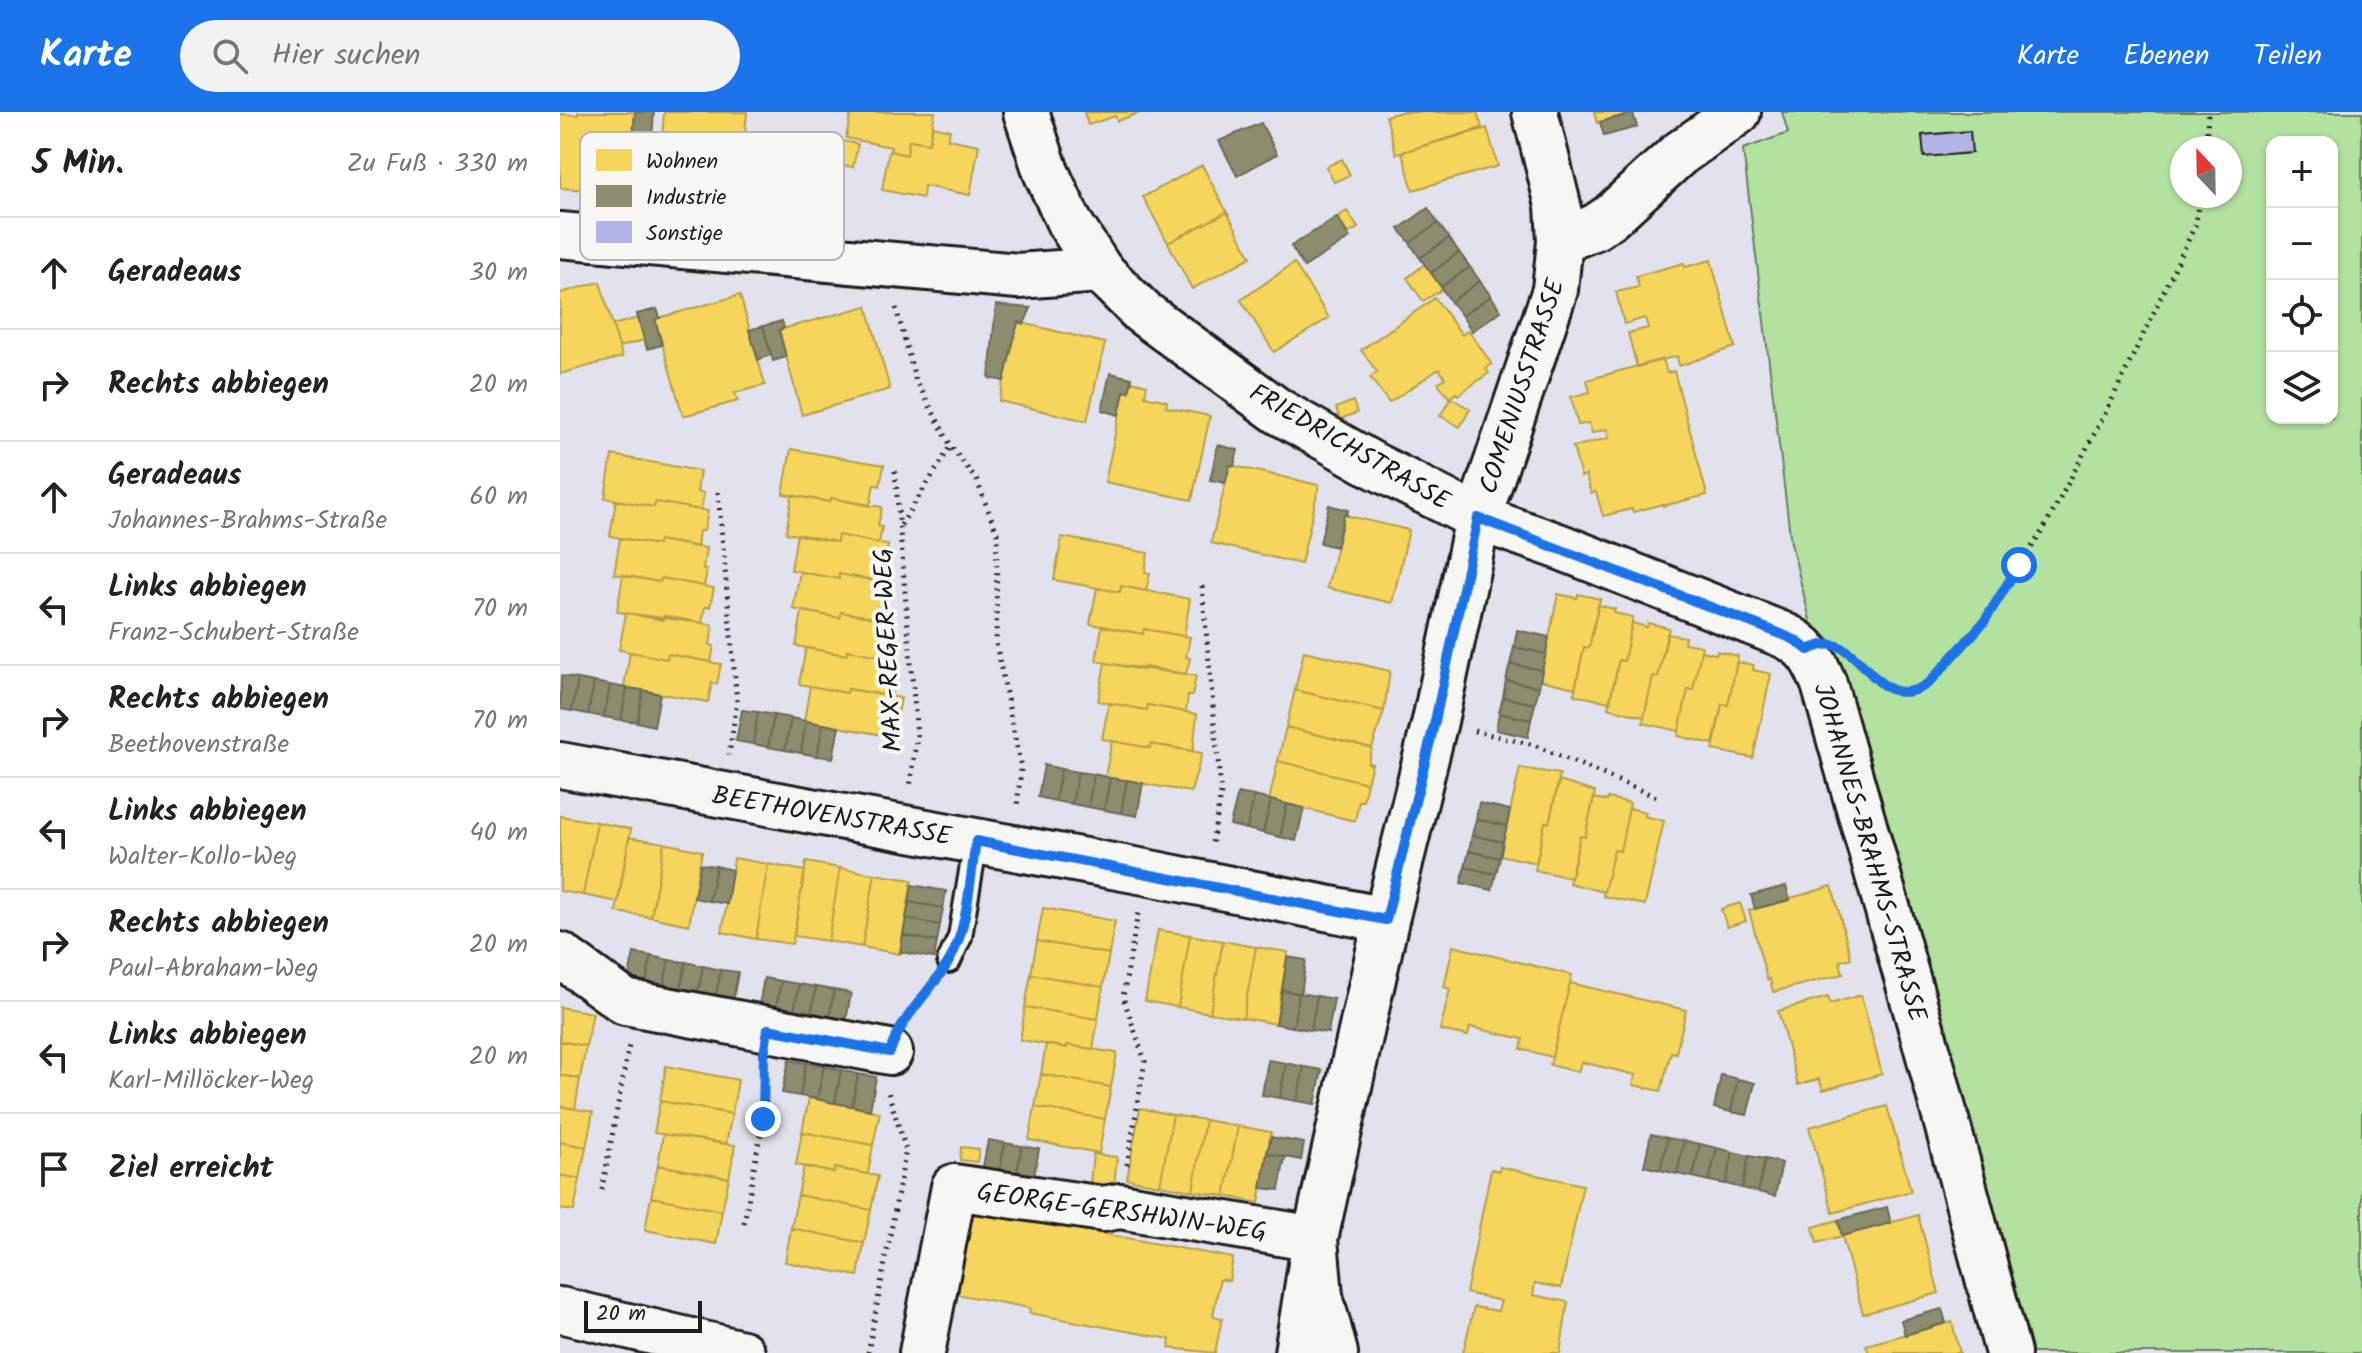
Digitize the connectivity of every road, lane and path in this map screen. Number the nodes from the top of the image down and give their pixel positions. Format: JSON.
{"nodes":[{"id":1,"x":1026,"y":112,"type":"edge"},
{"id":2,"x":1535,"y":112,"type":"edge"},
{"id":3,"x":1738,"y":112,"type":"edge"},
{"id":4,"x":2208,"y":112,"type":"edge"},
{"id":5,"x":2207,"y":136,"type":"edge"},
{"id":6,"x":2199,"y":208,"type":"edge"},
{"id":7,"x":560,"y":235,"type":"edge"},
{"id":8,"x":580,"y":237,"type":"edge"},
{"id":9,"x":1560,"y":241,"type":"junction"},
{"id":10,"x":838,"y":260,"type":"edge"},
{"id":11,"x":893,"y":265,"type":"junction"},
{"id":12,"x":1100,"y":270,"type":"junction"},
{"id":13,"x":951,"y":446,"type":"junction"},
{"id":14,"x":895,"y":471,"type":"dead end"},
{"id":15,"x":718,"y":492,"type":"dead end"},
{"id":16,"x":1478,"y":518,"type":"junction"},
{"id":17,"x":901,"y":525,"type":"junction"},
{"id":18,"x":1202,"y":586,"type":"dead end"},
{"id":19,"x":1808,"y":650,"type":"junction"},
{"id":20,"x":1435,"y":721,"type":"junction"},
{"id":21,"x":560,"y":765,"type":"edge"},
{"id":22,"x":722,"y":795,"type":"junction"},
{"id":23,"x":1661,"y":799,"type":"dead end"},
{"id":24,"x":904,"y":828,"type":"junction"},
{"id":25,"x":993,"y":844,"type":"junction"},
{"id":26,"x":1145,"y":872,"type":"junction"},
{"id":27,"x":1205,"y":884,"type":"junction"},
{"id":28,"x":1386,"y":920,"type":"junction"},
{"id":29,"x":560,"y":955,"type":"edge"},
{"id":30,"x":949,"y":961,"type":"joint"},
{"id":31,"x":637,"y":1005,"type":"junction"},
{"id":32,"x":768,"y":1029,"type":"junction"},
{"id":33,"x":890,"y":1052,"type":"junction"},
{"id":34,"x":602,"y":1190,"type":"dead end"},
{"id":35,"x":1120,"y":1206,"type":"junction"},
{"id":36,"x":744,"y":1223,"type":"dead end"},
{"id":37,"x":1315,"y":1239,"type":"junction"},
{"id":38,"x":560,"y":1310,"type":"edge"},
{"id":39,"x":742,"y":1353,"type":"edge"},
{"id":40,"x":868,"y":1353,"type":"edge"},
{"id":41,"x":922,"y":1353,"type":"edge"},
{"id":42,"x":1297,"y":1353,"type":"edge"},
{"id":43,"x":1335,"y":1353,"type":"edge"},
{"id":44,"x":2008,"y":1353,"type":"edge"}],
"edges":[{"from":1,"to":12,"type":"street","name":"FRIEDRICHSTRASSE"},
{"from":2,"to":9,"type":"street","name":"COMENIUSSTRASSE"},
{"from":3,"to":9,"type":"street"},
{"from":4,"to":5,"type":"path"},
{"from":6,"to":19,"type":"path"},
{"from":7,"to":8,"type":"street"},
{"from":9,"to":16,"type":"street","name":"COMENIUSSTRASSE"},
{"from":10,"to":11,"type":"street"},
{"from":11,"to":12,"type":"street"},
{"from":11,"to":13,"type":"path"},
{"from":12,"to":16,"type":"street","name":"FRIEDRICHSTRASSE"},
{"from":13,"to":17,"type":"path"},
{"from":13,"to":25,"type":"path"},
{"from":14,"to":17,"type":"path","name":"MAX-REGER-WEG"},
{"from":15,"to":22,"type":"path"},
{"from":16,"to":19,"type":"street","name":"JOHANNES-BRAHMS-STRASSE"},
{"from":16,"to":20,"type":"street","name":"COMENIUSSTRASSE"},
{"from":17,"to":24,"type":"path","name":"MAX-REGER-WEG"},
{"from":18,"to":27,"type":"path"},
{"from":19,"to":44,"type":"street","name":"JOHANNES-BRAHMS-STRASSE"},
{"from":20,"to":23,"type":"path"},
{"from":20,"to":28,"type":"street","name":"COMENIUSSTRASSE"},
{"from":21,"to":22,"type":"street","name":"BEETHOVENSTRASSE"},
{"from":22,"to":24,"type":"street","name":"BEETHOVENSTRASSE"},
{"from":24,"to":25,"type":"street","name":"BEETHOVENSTRASSE"},
{"from":25,"to":26,"type":"street","name":"BEETHOVENSTRASSE"},
{"from":25,"to":30,"type":"lane"},
{"from":26,"to":27,"type":"street","name":"BEETHOVENSTRASSE"},
{"from":26,"to":35,"type":"path"},
{"from":27,"to":28,"type":"street","name":"BEETHOVENSTRASSE"},
{"from":28,"to":37,"type":"street","name":"COMENIUSSTRASSE"},
{"from":29,"to":31,"type":"street"},
{"from":30,"to":33,"type":"path"},
{"from":31,"to":32,"type":"street"},
{"from":31,"to":34,"type":"path"},
{"from":32,"to":33,"type":"street"},
{"from":32,"to":36,"type":"path"},
{"from":33,"to":40,"type":"path"},
{"from":35,"to":37,"type":"street","name":"GEORGE-GERSHWIN-WEG"},
{"from":35,"to":41,"type":"street","name":"GEORGE-GERSHWIN-WEG"},
{"from":37,"to":42,"type":"street"},
{"from":37,"to":43,"type":"street"},
{"from":38,"to":39,"type":"street"}]}
